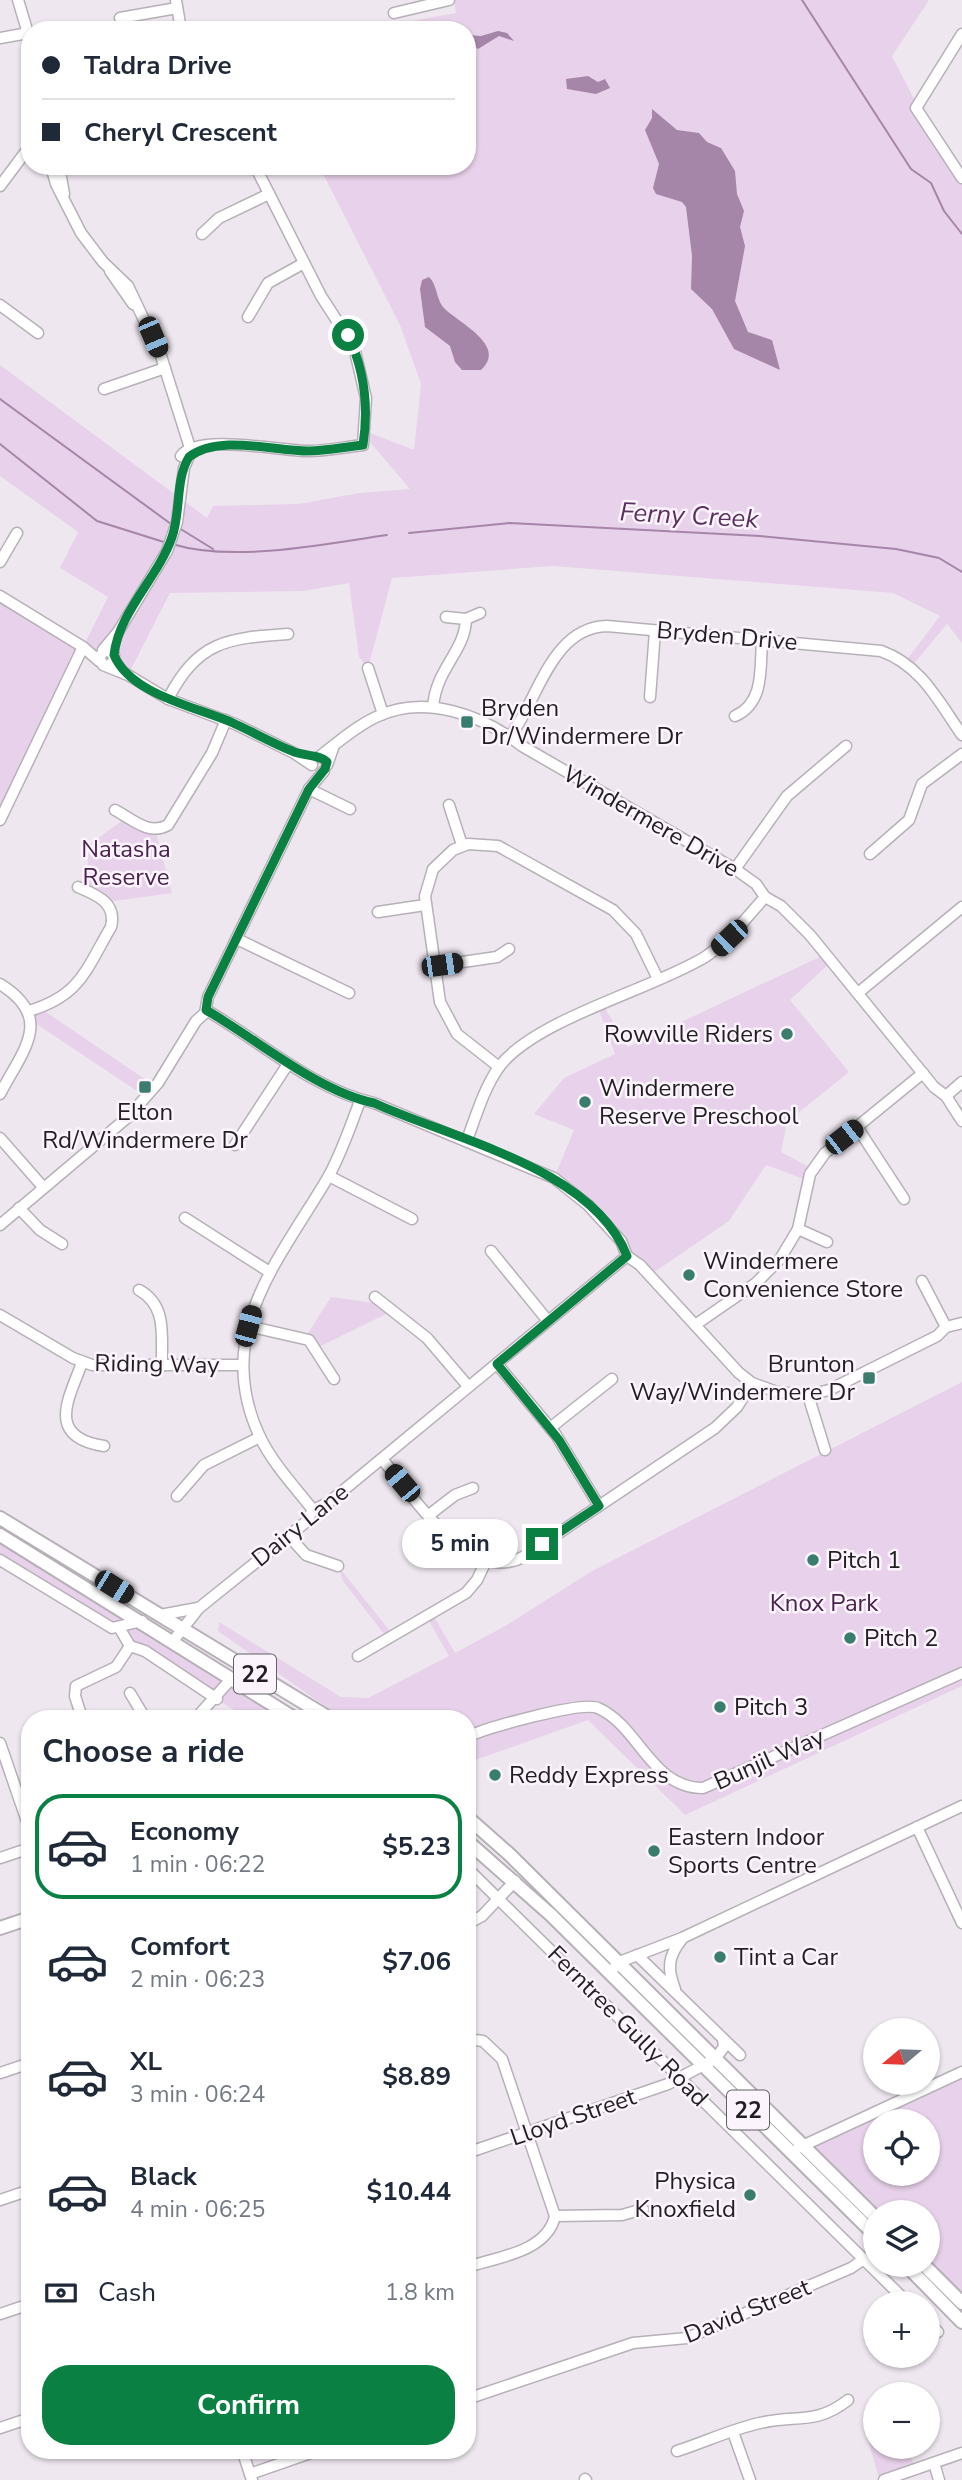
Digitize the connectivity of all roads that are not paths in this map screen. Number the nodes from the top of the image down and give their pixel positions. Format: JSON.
{"nodes":[{"id":1,"x":18,"y":0,"type":"edge"},
{"id":2,"x":449,"y":0,"type":"edge"},
{"id":3,"x":177,"y":4,"type":"edge"},
{"id":4,"x":394,"y":13,"type":"dead end"},
{"id":5,"x":120,"y":18,"type":"dead end"},
{"id":6,"x":24,"y":21,"type":"edge"},
{"id":7,"x":962,"y":34,"type":"edge"},
{"id":8,"x":21,"y":37,"type":"edge"},
{"id":9,"x":0,"y":38,"type":"edge"},
{"id":10,"x":958,"y":48,"type":"edge"},
{"id":11,"x":21,"y":158,"type":"edge"},
{"id":12,"x":55,"y":175,"type":"edge"},
{"id":13,"x":61,"y":175,"type":"edge"},
{"id":14,"x":260,"y":175,"type":"edge"},
{"id":15,"x":962,"y":178,"type":"edge"},
{"id":16,"x":1,"y":182,"type":"edge"},
{"id":17,"x":269,"y":194,"type":"junction"},
{"id":18,"x":68,"y":208,"type":"junction"},
{"id":19,"x":202,"y":234,"type":"dead end"},
{"id":20,"x":304,"y":263,"type":"junction"},
{"id":21,"x":0,"y":305,"type":"edge"},
{"id":22,"x":247,"y":317,"type":"dead end"},
{"id":23,"x":38,"y":333,"type":"dead end"},
{"id":24,"x":165,"y":368,"type":"junction"},
{"id":25,"x":104,"y":388,"type":"dead end"},
{"id":26,"x":189,"y":450,"type":"junction"},
{"id":27,"x":18,"y":533,"type":"dead end"},
{"id":28,"x":0,"y":562,"type":"edge"},
{"id":29,"x":0,"y":596,"type":"edge"},
{"id":30,"x":480,"y":613,"type":"dead end"},
{"id":31,"x":446,"y":617,"type":"dead end"},
{"id":32,"x":466,"y":619,"type":"junction"},
{"id":33,"x":655,"y":631,"type":"junction"},
{"id":34,"x":288,"y":634,"type":"dead end"},
{"id":35,"x":762,"y":639,"type":"junction"},
{"id":36,"x":83,"y":647,"type":"junction"},
{"id":37,"x":107,"y":657,"type":"junction"},
{"id":38,"x":368,"y":668,"type":"dead end"},
{"id":39,"x":650,"y":697,"type":"dead end"},
{"id":40,"x":168,"y":699,"type":"junction"},
{"id":41,"x":433,"y":707,"type":"junction"},
{"id":42,"x":383,"y":714,"type":"junction"},
{"id":43,"x":735,"y":716,"type":"dead end"},
{"id":44,"x":226,"y":720,"type":"junction"},
{"id":45,"x":962,"y":735,"type":"edge"},
{"id":46,"x":511,"y":736,"type":"junction"},
{"id":47,"x":846,"y":746,"type":"dead end"},
{"id":48,"x":962,"y":754,"type":"edge"},
{"id":49,"x":319,"y":764,"type":"junction"},
{"id":50,"x":309,"y":789,"type":"junction"},
{"id":51,"x":449,"y":805,"type":"dead end"},
{"id":52,"x":350,"y":809,"type":"dead end"},
{"id":53,"x":115,"y":810,"type":"dead end"},
{"id":54,"x":0,"y":820,"type":"edge"},
{"id":55,"x":462,"y":845,"type":"junction"},
{"id":56,"x":870,"y":855,"type":"dead end"},
{"id":57,"x":735,"y":869,"type":"junction"},
{"id":58,"x":78,"y":887,"type":"dead end"},
{"id":59,"x":765,"y":897,"type":"junction"},
{"id":60,"x":425,"y":905,"type":"junction"},
{"id":61,"x":962,"y":907,"type":"edge"},
{"id":62,"x":378,"y":912,"type":"dead end"},
{"id":63,"x":237,"y":939,"type":"junction"},
{"id":64,"x":509,"y":950,"type":"dead end"},
{"id":65,"x":435,"y":966,"type":"junction"},
{"id":66,"x":658,"y":979,"type":"junction"},
{"id":67,"x":0,"y":984,"type":"edge"},
{"id":68,"x":349,"y":993,"type":"dead end"},
{"id":69,"x":858,"y":993,"type":"junction"},
{"id":70,"x":206,"y":1010,"type":"junction"},
{"id":71,"x":29,"y":1011,"type":"junction"},
{"id":72,"x":288,"y":1063,"type":"junction"},
{"id":73,"x":499,"y":1067,"type":"junction"},
{"id":74,"x":923,"y":1073,"type":"junction"},
{"id":75,"x":962,"y":1082,"type":"edge"},
{"id":76,"x":0,"y":1094,"type":"edge"},
{"id":77,"x":946,"y":1096,"type":"junction"},
{"id":78,"x":360,"y":1101,"type":"junction"},
{"id":79,"x":962,"y":1121,"type":"edge"},
{"id":80,"x":857,"y":1127,"type":"junction"},
{"id":81,"x":0,"y":1138,"type":"edge"},
{"id":82,"x":467,"y":1140,"type":"junction"},
{"id":83,"x":235,"y":1145,"type":"dead end"},
{"id":84,"x":329,"y":1176,"type":"junction"},
{"id":85,"x":43,"y":1187,"type":"junction"},
{"id":86,"x":904,"y":1199,"type":"dead end"},
{"id":87,"x":19,"y":1208,"type":"junction"},
{"id":88,"x":185,"y":1218,"type":"dead end"},
{"id":89,"x":412,"y":1219,"type":"dead end"},
{"id":90,"x":0,"y":1225,"type":"edge"},
{"id":91,"x":798,"y":1229,"type":"junction"},
{"id":92,"x":827,"y":1242,"type":"dead end"},
{"id":93,"x":62,"y":1244,"type":"dead end"},
{"id":94,"x":491,"y":1251,"type":"dead end"},
{"id":95,"x":627,"y":1256,"type":"junction"},
{"id":96,"x":268,"y":1271,"type":"junction"},
{"id":97,"x":922,"y":1281,"type":"dead end"},
{"id":98,"x":139,"y":1290,"type":"dead end"},
{"id":99,"x":375,"y":1297,"type":"dead end"},
{"id":100,"x":0,"y":1315,"type":"edge"},
{"id":101,"x":548,"y":1321,"type":"junction"},
{"id":102,"x":962,"y":1322,"type":"edge"},
{"id":103,"x":695,"y":1325,"type":"junction"},
{"id":104,"x":248,"y":1326,"type":"junction"},
{"id":105,"x":946,"y":1327,"type":"junction"},
{"id":106,"x":82,"y":1363,"type":"junction"},
{"id":107,"x":497,"y":1364,"type":"junction"},
{"id":108,"x":243,"y":1365,"type":"junction"},
{"id":109,"x":162,"y":1366,"type":"junction"},
{"id":110,"x":334,"y":1379,"type":"dead end"},
{"id":111,"x":612,"y":1379,"type":"dead end"},
{"id":112,"x":752,"y":1382,"type":"junction"},
{"id":113,"x":467,"y":1385,"type":"junction"},
{"id":114,"x":808,"y":1395,"type":"junction"},
{"id":115,"x":550,"y":1429,"type":"junction"},
{"id":116,"x":260,"y":1437,"type":"junction"},
{"id":117,"x":104,"y":1446,"type":"dead end"},
{"id":118,"x":825,"y":1450,"type":"dead end"},
{"id":119,"x":382,"y":1459,"type":"junction"},
{"id":120,"x":473,"y":1488,"type":"dead end"},
{"id":121,"x":177,"y":1496,"type":"dead end"},
{"id":122,"x":599,"y":1506,"type":"junction"},
{"id":123,"x":313,"y":1510,"type":"junction"},
{"id":124,"x":429,"y":1515,"type":"junction"},
{"id":125,"x":0,"y":1518,"type":"edge"},
{"id":126,"x":0,"y":1535,"type":"edge"},
{"id":127,"x":288,"y":1535,"type":"junction"},
{"id":128,"x":0,"y":1560,"type":"edge"},
{"id":129,"x":486,"y":1561,"type":"junction"},
{"id":130,"x":338,"y":1566,"type":"dead end"},
{"id":131,"x":198,"y":1608,"type":"junction"},
{"id":132,"x":160,"y":1615,"type":"junction"},
{"id":133,"x":142,"y":1621,"type":"junction"},
{"id":134,"x":120,"y":1629,"type":"junction"},
{"id":135,"x":181,"y":1629,"type":"junction"},
{"id":136,"x":173,"y":1641,"type":"junction"},
{"id":137,"x":130,"y":1646,"type":"junction"},
{"id":138,"x":358,"y":1656,"type":"dead end"},
{"id":139,"x":962,"y":1673,"type":"edge"},
{"id":140,"x":232,"y":1678,"type":"junction"},
{"id":141,"x":130,"y":1693,"type":"dead end"},
{"id":142,"x":217,"y":1699,"type":"junction"},
{"id":143,"x":79,"y":1710,"type":"edge"},
{"id":144,"x":140,"y":1710,"type":"edge"},
{"id":145,"x":205,"y":1710,"type":"edge"},
{"id":146,"x":282,"y":1710,"type":"edge"},
{"id":147,"x":316,"y":1710,"type":"edge"},
{"id":148,"x":476,"y":1734,"type":"edge"},
{"id":149,"x":0,"y":1743,"type":"edge"},
{"id":150,"x":21,"y":1804,"type":"edge"},
{"id":151,"x":962,"y":1806,"type":"edge"},
{"id":152,"x":476,"y":1826,"type":"edge"},
{"id":153,"x":917,"y":1827,"type":"junction"},
{"id":154,"x":476,"y":1848,"type":"edge"},
{"id":155,"x":21,"y":1851,"type":"edge"},
{"id":156,"x":0,"y":1858,"type":"edge"},
{"id":157,"x":476,"y":1876,"type":"edge"},
{"id":158,"x":515,"y":1881,"type":"junction"},
{"id":159,"x":499,"y":1898,"type":"junction"},
{"id":160,"x":476,"y":1920,"type":"edge"},
{"id":161,"x":21,"y":1921,"type":"edge"},
{"id":162,"x":962,"y":1923,"type":"edge"},
{"id":163,"x":0,"y":1928,"type":"edge"},
{"id":164,"x":682,"y":1938,"type":"junction"},
{"id":165,"x":637,"y":1955,"type":"junction"},
{"id":166,"x":619,"y":1964,"type":"junction"},
{"id":167,"x":609,"y":1973,"type":"junction"},
{"id":168,"x":677,"y":1993,"type":"junction"},
{"id":169,"x":723,"y":2039,"type":"junction"},
{"id":170,"x":476,"y":2040,"type":"edge"},
{"id":171,"x":740,"y":2055,"type":"dead end"},
{"id":172,"x":710,"y":2062,"type":"junction"},
{"id":173,"x":21,"y":2066,"type":"edge"},
{"id":174,"x":962,"y":2072,"type":"edge"},
{"id":175,"x":0,"y":2073,"type":"edge"},
{"id":176,"x":681,"y":2078,"type":"junction"},
{"id":177,"x":528,"y":2132,"type":"junction"},
{"id":178,"x":802,"y":2144,"type":"junction"},
{"id":179,"x":476,"y":2150,"type":"edge"},
{"id":180,"x":792,"y":2155,"type":"junction"},
{"id":181,"x":21,"y":2193,"type":"edge"},
{"id":182,"x":0,"y":2200,"type":"edge"},
{"id":183,"x":863,"y":2205,"type":"edge"},
{"id":184,"x":643,"y":2209,"type":"dead end"},
{"id":185,"x":555,"y":2216,"type":"junction"},
{"id":186,"x":863,"y":2223,"type":"edge"},
{"id":187,"x":863,"y":2258,"type":"edge"},
{"id":188,"x":863,"y":2260,"type":"edge"},
{"id":189,"x":476,"y":2264,"type":"edge"},
{"id":190,"x":882,"y":2277,"type":"edge"},
{"id":191,"x":918,"y":2277,"type":"edge"},
{"id":192,"x":936,"y":2277,"type":"edge"},
{"id":193,"x":896,"y":2291,"type":"edge"},
{"id":194,"x":962,"y":2303,"type":"edge"},
{"id":195,"x":21,"y":2307,"type":"edge"},
{"id":196,"x":0,"y":2314,"type":"edge"},
{"id":197,"x":960,"y":2317,"type":"edge"},
{"id":198,"x":476,"y":2396,"type":"edge"},
{"id":199,"x":848,"y":2400,"type":"dead end"},
{"id":200,"x":21,"y":2421,"type":"edge"},
{"id":201,"x":0,"y":2428,"type":"edge"},
{"id":202,"x":733,"y":2431,"type":"junction"},
{"id":203,"x":677,"y":2451,"type":"dead end"},
{"id":204,"x":962,"y":2453,"type":"edge"},
{"id":205,"x":245,"y":2459,"type":"edge"},
{"id":206,"x":296,"y":2459,"type":"edge"},
{"id":207,"x":934,"y":2463,"type":"junction"},
{"id":208,"x":251,"y":2477,"type":"edge"},
{"id":209,"x":750,"y":2480,"type":"edge"},
{"id":210,"x":884,"y":2480,"type":"edge"},
{"id":211,"x":939,"y":2480,"type":"edge"}],
"edges":[{"from":1,"to":6,"type":"street"},
{"from":2,"to":4,"type":"street"},
{"from":3,"to":5,"type":"street"},
{"from":7,"to":10,"type":"street"},
{"from":8,"to":9,"type":"street"},
{"from":10,"to":15,"type":"street"},
{"from":11,"to":16,"type":"street"},
{"from":12,"to":18,"type":"street"},
{"from":13,"to":18,"type":"street"},
{"from":14,"to":17,"type":"street"},
{"from":17,"to":19,"type":"street"},
{"from":17,"to":20,"type":"street"},
{"from":18,"to":24,"type":"street"},
{"from":20,"to":22,"type":"street"},
{"from":20,"to":26,"type":"street"},
{"from":21,"to":23,"type":"street"},
{"from":24,"to":25,"type":"street"},
{"from":24,"to":26,"type":"street"},
{"from":26,"to":37,"type":"street"},
{"from":27,"to":28,"type":"street"},
{"from":29,"to":36,"type":"street"},
{"from":30,"to":32,"type":"street"},
{"from":31,"to":32,"type":"street"},
{"from":32,"to":41,"type":"street"},
{"from":33,"to":35,"type":"street","name":"Bryden Drive"},
{"from":33,"to":39,"type":"street"},
{"from":33,"to":46,"type":"street","name":"Bryden Drive"},
{"from":34,"to":40,"type":"street"},
{"from":35,"to":43,"type":"street"},
{"from":35,"to":45,"type":"street","name":"Bryden Drive"},
{"from":36,"to":37,"type":"street"},
{"from":36,"to":54,"type":"street"},
{"from":37,"to":40,"type":"street"},
{"from":38,"to":42,"type":"street"},
{"from":40,"to":44,"type":"street"},
{"from":41,"to":42,"type":"street","name":"Windermere Drive"},
{"from":41,"to":46,"type":"street","name":"Windermere Drive"},
{"from":42,"to":49,"type":"street","name":"Windermere Drive"},
{"from":44,"to":49,"type":"street"},
{"from":44,"to":53,"type":"street"},
{"from":46,"to":57,"type":"street","name":"Windermere Drive"},
{"from":47,"to":57,"type":"street"},
{"from":48,"to":56,"type":"street"},
{"from":49,"to":50,"type":"street"},
{"from":50,"to":52,"type":"street"},
{"from":50,"to":63,"type":"street"},
{"from":51,"to":55,"type":"street"},
{"from":55,"to":60,"type":"street"},
{"from":55,"to":66,"type":"street"},
{"from":57,"to":59,"type":"street","name":"Windermere Drive"},
{"from":58,"to":71,"type":"street"},
{"from":59,"to":66,"type":"street"},
{"from":59,"to":69,"type":"street","name":"Windermere Drive"},
{"from":60,"to":62,"type":"street"},
{"from":60,"to":65,"type":"street"},
{"from":61,"to":69,"type":"street"},
{"from":63,"to":68,"type":"street"},
{"from":63,"to":70,"type":"street"},
{"from":64,"to":65,"type":"street"},
{"from":65,"to":73,"type":"street"},
{"from":66,"to":73,"type":"street"},
{"from":67,"to":71,"type":"street"},
{"from":69,"to":74,"type":"street","name":"Windermere Drive"},
{"from":70,"to":72,"type":"street"},
{"from":70,"to":85,"type":"street"},
{"from":71,"to":76,"type":"street"},
{"from":72,"to":78,"type":"street"},
{"from":72,"to":83,"type":"street"},
{"from":73,"to":82,"type":"street"},
{"from":74,"to":77,"type":"street","name":"Windermere Drive"},
{"from":74,"to":80,"type":"street"},
{"from":75,"to":77,"type":"street"},
{"from":77,"to":79,"type":"street","name":"Windermere Drive"},
{"from":78,"to":82,"type":"street"},
{"from":78,"to":84,"type":"street"},
{"from":80,"to":86,"type":"street"},
{"from":80,"to":91,"type":"street"},
{"from":81,"to":85,"type":"street"},
{"from":82,"to":95,"type":"street"},
{"from":84,"to":89,"type":"street"},
{"from":84,"to":96,"type":"street"},
{"from":85,"to":87,"type":"street"},
{"from":87,"to":90,"type":"street"},
{"from":87,"to":93,"type":"street"},
{"from":88,"to":96,"type":"street"},
{"from":91,"to":92,"type":"street"},
{"from":91,"to":103,"type":"street"},
{"from":94,"to":101,"type":"street"},
{"from":95,"to":101,"type":"street","name":"Dairy Lane"},
{"from":95,"to":103,"type":"street"},
{"from":96,"to":104,"type":"street"},
{"from":97,"to":105,"type":"street"},
{"from":98,"to":109,"type":"street"},
{"from":99,"to":113,"type":"street"},
{"from":100,"to":106,"type":"street","name":"Riding Way"},
{"from":101,"to":107,"type":"street","name":"Dairy Lane"},
{"from":102,"to":105,"type":"street"},
{"from":103,"to":112,"type":"street"},
{"from":104,"to":108,"type":"street"},
{"from":104,"to":110,"type":"street"},
{"from":105,"to":114,"type":"street"},
{"from":106,"to":109,"type":"street","name":"Riding Way"},
{"from":106,"to":117,"type":"street"},
{"from":107,"to":113,"type":"street","name":"Dairy Lane"},
{"from":107,"to":115,"type":"street"},
{"from":108,"to":109,"type":"street","name":"Riding Way"},
{"from":108,"to":116,"type":"street"},
{"from":111,"to":115,"type":"street"},
{"from":112,"to":114,"type":"street"},
{"from":112,"to":122,"type":"street"},
{"from":113,"to":119,"type":"street","name":"Dairy Lane"},
{"from":114,"to":118,"type":"street"},
{"from":115,"to":122,"type":"street"},
{"from":116,"to":121,"type":"street"},
{"from":116,"to":123,"type":"street"},
{"from":119,"to":123,"type":"street","name":"Dairy Lane"},
{"from":119,"to":124,"type":"street"},
{"from":120,"to":124,"type":"street"},
{"from":122,"to":129,"type":"street"},
{"from":123,"to":127,"type":"street","name":"Dairy Lane"},
{"from":124,"to":129,"type":"street"},
{"from":125,"to":132,"type":"main road","number":"22"},
{"from":126,"to":133,"type":"main road","number":"22"},
{"from":127,"to":130,"type":"street"},
{"from":127,"to":131,"type":"street","name":"Dairy Lane"},
{"from":128,"to":134,"type":"street"},
{"from":129,"to":138,"type":"street"},
{"from":131,"to":132,"type":"street","name":"Dairy Lane"},
{"from":131,"to":135,"type":"street","name":"Dairy Lane"},
{"from":132,"to":135,"type":"main road","number":"22"},
{"from":133,"to":134,"type":"street"},
{"from":133,"to":136,"type":"main road","number":"22"},
{"from":134,"to":137,"type":"street"},
{"from":135,"to":136,"type":"street","name":"Dairy Lane"},
{"from":135,"to":147,"type":"main road","number":"22"},
{"from":136,"to":140,"type":"main road","number":"22"},
{"from":137,"to":142,"type":"street"},
{"from":137,"to":143,"type":"street"},
{"from":139,"to":148,"type":"street","name":"Bunjil Way"},
{"from":140,"to":142,"type":"street"},
{"from":140,"to":146,"type":"main road","number":"22"},
{"from":141,"to":144,"type":"street"},
{"from":142,"to":145,"type":"street"},
{"from":149,"to":150,"type":"street"},
{"from":151,"to":153,"type":"street"},
{"from":152,"to":166,"type":"main road","name":"Ferntree Gully Road","number":"22"},
{"from":153,"to":162,"type":"street"},
{"from":153,"to":164,"type":"street"},
{"from":154,"to":158,"type":"main road","name":"Ferntree Gully Road","number":"22"},
{"from":155,"to":156,"type":"street"},
{"from":157,"to":159,"type":"street","name":"Ferntree Gully Road"},
{"from":158,"to":159,"type":"street"},
{"from":158,"to":167,"type":"main road","name":"Ferntree Gully Road","number":"22"},
{"from":159,"to":160,"type":"street"},
{"from":159,"to":176,"type":"street","name":"Ferntree Gully Road"},
{"from":161,"to":163,"type":"main road"},
{"from":164,"to":165,"type":"street"},
{"from":164,"to":168,"type":"street"},
{"from":165,"to":166,"type":"street"},
{"from":165,"to":168,"type":"street"},
{"from":166,"to":167,"type":"street"},
{"from":166,"to":172,"type":"main road","name":"Ferntree Gully Road","number":"22"},
{"from":167,"to":172,"type":"main road","name":"Ferntree Gully Road","number":"22"},
{"from":168,"to":169,"type":"street"},
{"from":169,"to":171,"type":"street"},
{"from":169,"to":172,"type":"street","name":"Ferntree Gully Road"},
{"from":170,"to":177,"type":"street"},
{"from":172,"to":176,"type":"street","name":"Lloyd Street"},
{"from":172,"to":178,"type":"main road","name":"Ferntree Gully Road","number":"22"},
{"from":172,"to":180,"type":"main road","name":"Ferntree Gully Road","number":"22"},
{"from":173,"to":175,"type":"street"},
{"from":174,"to":178,"type":"street"},
{"from":176,"to":177,"type":"street","name":"Lloyd Street"},
{"from":176,"to":187,"type":"street","name":"Ferntree Gully Road"},
{"from":177,"to":179,"type":"street","name":"Lloyd Street"},
{"from":177,"to":185,"type":"street"},
{"from":178,"to":180,"type":"street"},
{"from":178,"to":183,"type":"main road","name":"Ferntree Gully Road","number":"22"},
{"from":180,"to":186,"type":"main road","name":"Ferntree Gully Road","number":"22"},
{"from":181,"to":182,"type":"street"},
{"from":184,"to":185,"type":"street"},
{"from":185,"to":189,"type":"street"},
{"from":188,"to":198,"type":"street","name":"David Street"},
{"from":190,"to":193,"type":"street","name":"Ferntree Gully Road"},
{"from":191,"to":197,"type":"main road"},
{"from":192,"to":194,"type":"main road"},
{"from":195,"to":196,"type":"street"},
{"from":199,"to":202,"type":"street"},
{"from":200,"to":201,"type":"street"},
{"from":202,"to":203,"type":"street"},
{"from":202,"to":209,"type":"street"},
{"from":204,"to":207,"type":"street"},
{"from":205,"to":208,"type":"street"},
{"from":206,"to":208,"type":"street"},
{"from":207,"to":210,"type":"street"},
{"from":207,"to":211,"type":"street"}]}
